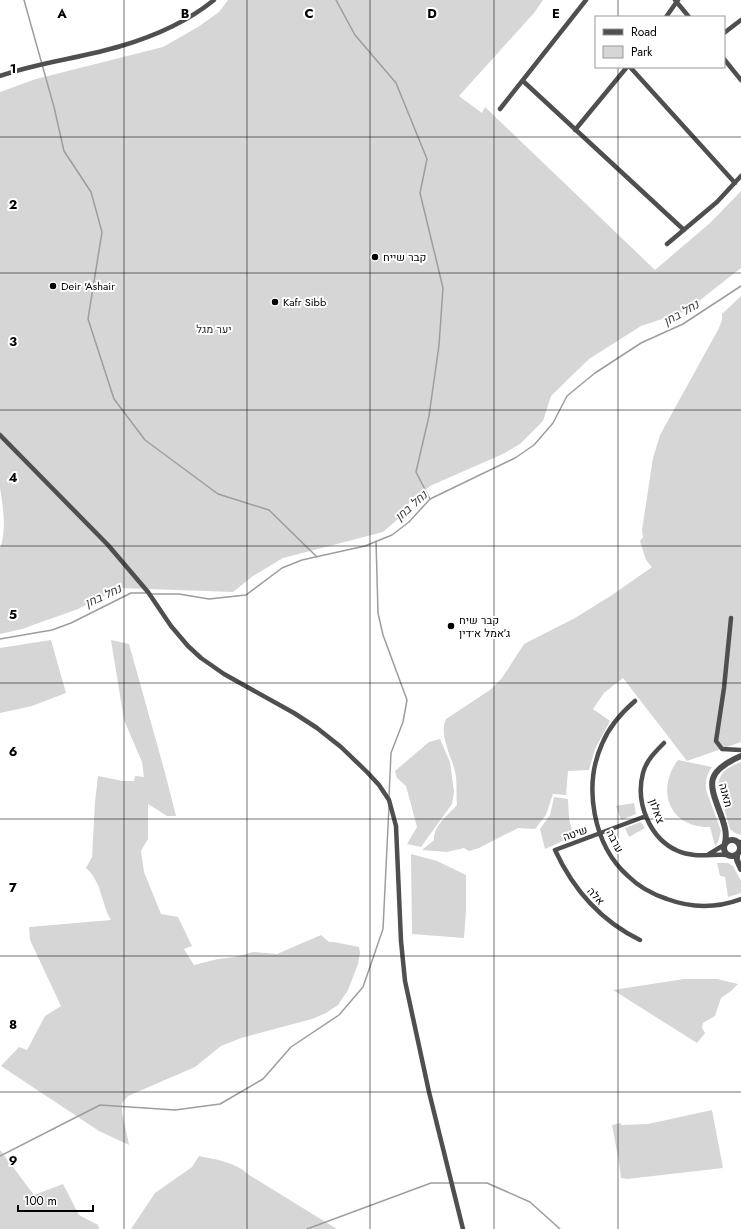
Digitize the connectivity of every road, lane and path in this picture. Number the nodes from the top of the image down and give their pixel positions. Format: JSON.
{"nodes":[{"id":1,"x":214,"y":0,"type":"edge"},
{"id":2,"x":586,"y":0,"type":"edge"},
{"id":3,"x":677,"y":1,"type":"edge"},
{"id":4,"x":667,"y":16,"type":"edge"},
{"id":5,"x":688,"y":16,"type":"edge"},
{"id":6,"x":741,"y":20,"type":"edge"},
{"id":7,"x":725,"y":32,"type":"edge"},
{"id":8,"x":725,"y":60,"type":"edge"},
{"id":9,"x":628,"y":68,"type":"edge"},
{"id":10,"x":630,"y":68,"type":"edge"},
{"id":11,"x":0,"y":76,"type":"edge"},
{"id":12,"x":741,"y":80,"type":"edge"},
{"id":13,"x":523,"y":81,"type":"junction"},
{"id":14,"x":500,"y":109,"type":"dead end"},
{"id":15,"x":575,"y":130,"type":"junction"},
{"id":16,"x":741,"y":176,"type":"edge"},
{"id":17,"x":735,"y":183,"type":"junction"},
{"id":18,"x":684,"y":230,"type":"junction"},
{"id":19,"x":667,"y":244,"type":"dead end"},
{"id":20,"x":0,"y":435,"type":"edge"},
{"id":21,"x":731,"y":618,"type":"dead end"},
{"id":22,"x":635,"y":701,"type":"dead end"},
{"id":23,"x":664,"y":744,"type":"dead end"},
{"id":24,"x":741,"y":750,"type":"edge"},
{"id":25,"x":741,"y":756,"type":"edge"},
{"id":26,"x":646,"y":816,"type":"junction"},
{"id":27,"x":726,"y":830,"type":"junction"},
{"id":28,"x":600,"y":833,"type":"junction"},
{"id":29,"x":738,"y":842,"type":"edge"},
{"id":30,"x":724,"y":844,"type":"junction"},
{"id":31,"x":555,"y":850,"type":"joint"},
{"id":32,"x":739,"y":851,"type":"edge"},
{"id":33,"x":707,"y":855,"type":"junction"},
{"id":34,"x":729,"y":856,"type":"junction"},
{"id":35,"x":740,"y":866,"type":"edge"},
{"id":36,"x":741,"y":899,"type":"edge"},
{"id":37,"x":640,"y":940,"type":"dead end"},
{"id":38,"x":463,"y":1229,"type":"edge"}],
"edges":[{"from":1,"to":11,"type":"street"},
{"from":2,"to":13,"type":"street"},
{"from":3,"to":4,"type":"street"},
{"from":3,"to":5,"type":"street"},
{"from":6,"to":7,"type":"street"},
{"from":8,"to":12,"type":"street"},
{"from":9,"to":15,"type":"street"},
{"from":10,"to":17,"type":"street"},
{"from":13,"to":14,"type":"street"},
{"from":13,"to":15,"type":"street"},
{"from":15,"to":18,"type":"street"},
{"from":16,"to":17,"type":"street"},
{"from":17,"to":18,"type":"street"},
{"from":18,"to":19,"type":"street"},
{"from":20,"to":38,"type":"street"},
{"from":21,"to":24,"type":"street"},
{"from":22,"to":28,"type":"street","name":"ערבה"},
{"from":23,"to":26,"type":"street","name":"צאלון"},
{"from":25,"to":27,"type":"street","name":"תאנה"},
{"from":26,"to":28,"type":"street","name":"שיטה"},
{"from":26,"to":33,"type":"street","name":"צאלון"},
{"from":27,"to":29,"type":"street","name":"תאנה"},
{"from":27,"to":30,"type":"street","name":"תאנה"},
{"from":28,"to":31,"type":"street","name":"שיטה"},
{"from":28,"to":36,"type":"street","name":"ערבה"},
{"from":29,"to":30,"type":"street"},
{"from":29,"to":32,"type":"street"},
{"from":30,"to":33,"type":"street"},
{"from":30,"to":34,"type":"street"},
{"from":31,"to":37,"type":"street","name":"אלה"},
{"from":32,"to":34,"type":"street"},
{"from":32,"to":35,"type":"street"},
{"from":33,"to":34,"type":"street","name":"צאלון"},
{"from":34,"to":35,"type":"street"}]}
